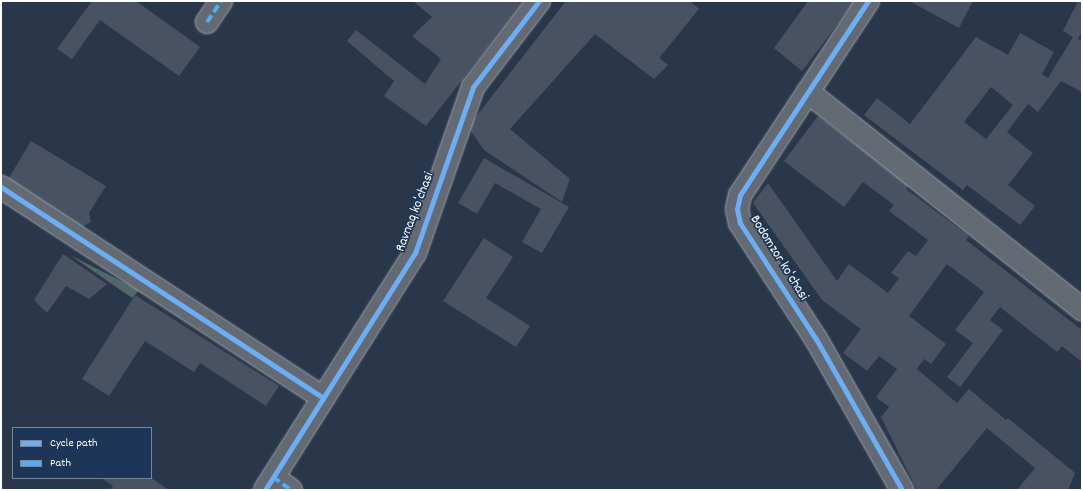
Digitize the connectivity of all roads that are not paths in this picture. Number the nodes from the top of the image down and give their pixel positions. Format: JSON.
{"nodes":[{"id":1,"x":221,"y":1,"type":"edge"},
{"id":2,"x":539,"y":1,"type":"edge"},
{"id":3,"x":868,"y":1,"type":"edge"},
{"id":4,"x":207,"y":22,"type":"dead end"},
{"id":5,"x":808,"y":92,"type":"junction"},
{"id":6,"x":1,"y":187,"type":"edge"},
{"id":7,"x":1082,"y":309,"type":"edge"},
{"id":8,"x":323,"y":398,"type":"junction"},
{"id":9,"x":269,"y":484,"type":"edge"},
{"id":10,"x":291,"y":490,"type":"edge"},
{"id":11,"x":902,"y":490,"type":"edge"}],
"edges":[{"from":1,"to":4,"type":"street"},
{"from":2,"to":8,"type":"street","name":"Ravnaq koʻchasi"},
{"from":3,"to":5,"type":"street","name":"Bodomzor koʻchasi"},
{"from":5,"to":7,"type":"street"},
{"from":5,"to":11,"type":"street","name":"Bodomzor koʻchasi"},
{"from":6,"to":8,"type":"street"},
{"from":8,"to":9,"type":"street","name":"Ravnaq koʻchasi"},
{"from":9,"to":10,"type":"street"}]}
